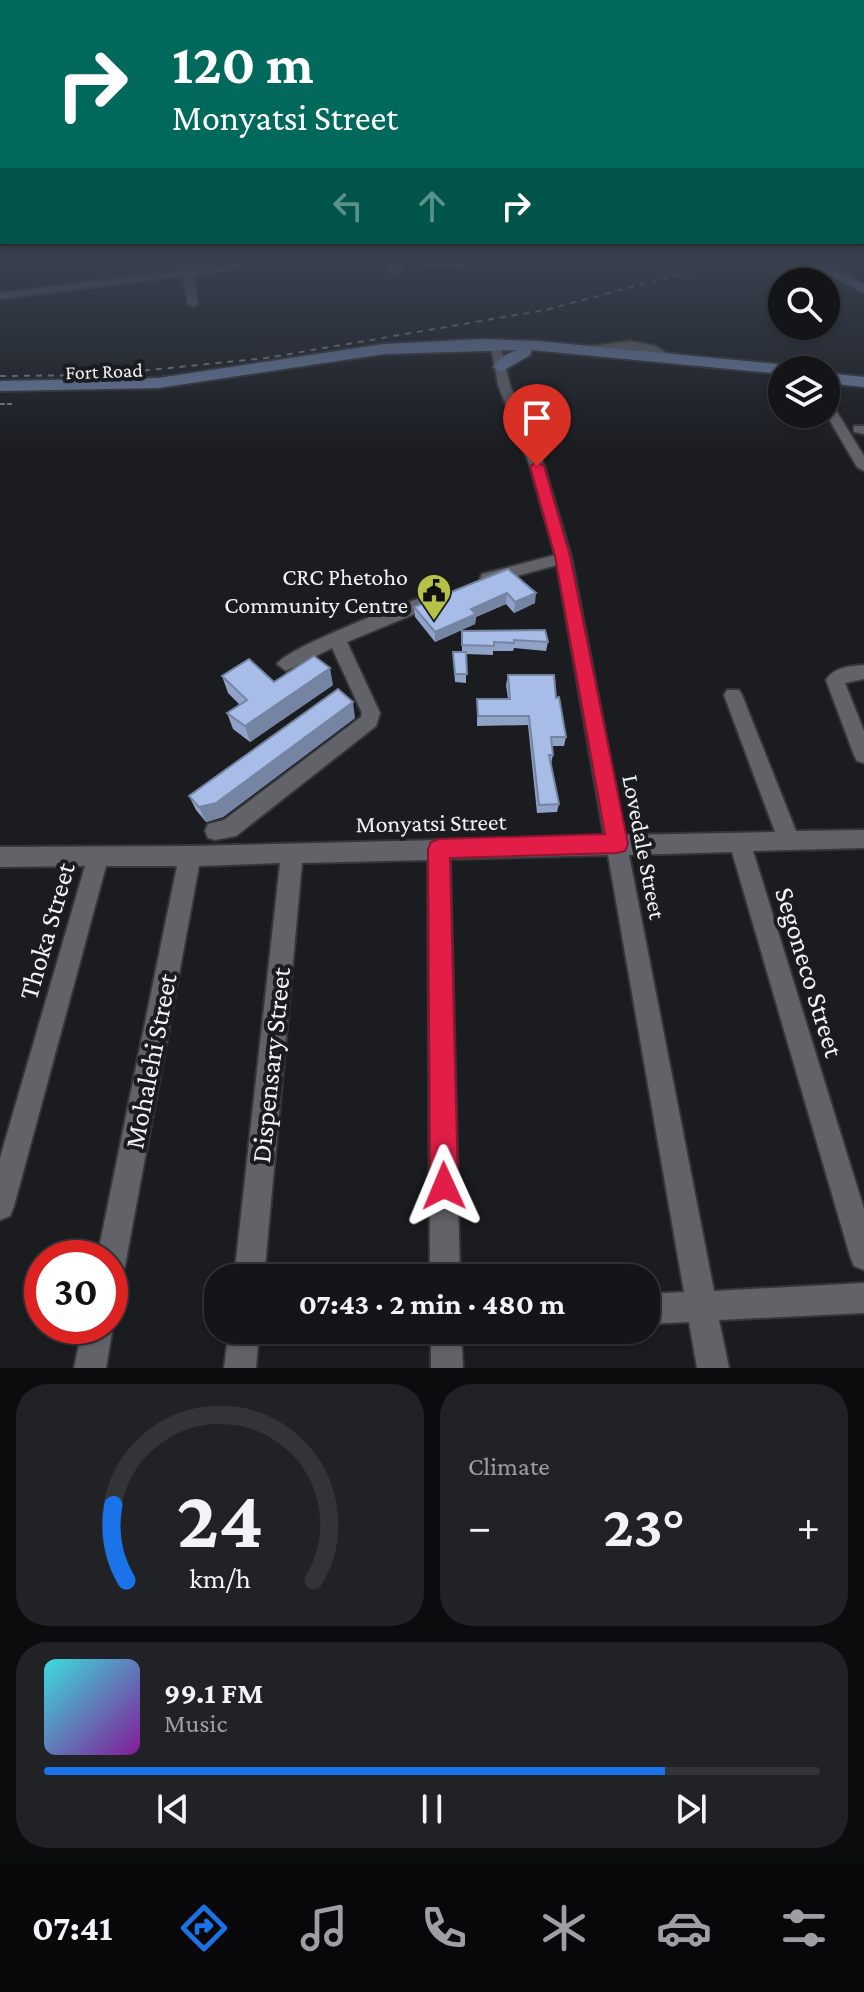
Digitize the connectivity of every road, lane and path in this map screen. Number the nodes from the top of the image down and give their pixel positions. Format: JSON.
{"nodes":[{"id":1,"x":493,"y":357,"type":"junction"},
{"id":2,"x":768,"y":368,"type":"edge"},
{"id":3,"x":768,"y":373,"type":"edge"},
{"id":4,"x":840,"y":377,"type":"edge"},
{"id":5,"x":864,"y":379,"type":"edge"},
{"id":6,"x":0,"y":386,"type":"edge"},
{"id":7,"x":97,"y":390,"type":"junction"},
{"id":8,"x":6,"y":399,"type":"edge"},
{"id":9,"x":0,"y":404,"type":"edge"},
{"id":10,"x":840,"y":427,"type":"edge"},
{"id":11,"x":864,"y":467,"type":"edge"},
{"id":12,"x":563,"y":558,"type":"junction"},
{"id":13,"x":476,"y":583,"type":"edge"},
{"id":14,"x":448,"y":594,"type":"edge"},
{"id":15,"x":337,"y":640,"type":"junction"},
{"id":16,"x":286,"y":664,"type":"dead end"},
{"id":17,"x":864,"y":672,"type":"edge"},
{"id":18,"x":733,"y":695,"type":"dead end"},
{"id":19,"x":864,"y":755,"type":"edge"},
{"id":20,"x":215,"y":831,"type":"dead end"},
{"id":21,"x":864,"y":839,"type":"edge"},
{"id":22,"x":789,"y":840,"type":"junction"},
{"id":23,"x":740,"y":842,"type":"junction"},
{"id":24,"x":617,"y":844,"type":"junction"},
{"id":25,"x":439,"y":849,"type":"junction"},
{"id":26,"x":292,"y":852,"type":"junction"},
{"id":27,"x":190,"y":856,"type":"junction"},
{"id":28,"x":98,"y":857,"type":"junction"},
{"id":29,"x":2,"y":863,"type":"edge"},
{"id":30,"x":0,"y":1206,"type":"edge"},
{"id":31,"x":115,"y":1240,"type":"edge"},
{"id":32,"x":864,"y":1256,"type":"edge"},
{"id":33,"x":250,"y":1264,"type":"edge"},
{"id":34,"x":445,"y":1264,"type":"edge"},
{"id":35,"x":864,"y":1298,"type":"edge"},
{"id":36,"x":701,"y":1306,"type":"junction"},
{"id":37,"x":660,"y":1308,"type":"edge"},
{"id":38,"x":95,"y":1344,"type":"edge"},
{"id":39,"x":243,"y":1344,"type":"edge"},
{"id":40,"x":446,"y":1344,"type":"edge"},
{"id":41,"x":90,"y":1368,"type":"edge"},
{"id":42,"x":240,"y":1368,"type":"edge"},
{"id":43,"x":447,"y":1368,"type":"edge"},
{"id":44,"x":713,"y":1368,"type":"edge"}],
"edges":[{"from":1,"to":2,"type":"main road","name":"Fort Road"},
{"from":1,"to":3,"type":"main road","name":"Fort Road"},
{"from":1,"to":7,"type":"main road","name":"Fort Road"},
{"from":1,"to":12,"type":"street","name":"Lovedale Street"},
{"from":4,"to":5,"type":"main road"},
{"from":6,"to":7,"type":"main road","name":"Fort Road"},
{"from":7,"to":8,"type":"main road","name":"Fort Road"},
{"from":8,"to":9,"type":"path"},
{"from":10,"to":11,"type":"street"},
{"from":12,"to":13,"type":"street"},
{"from":12,"to":24,"type":"street","name":"Lovedale Street"},
{"from":14,"to":15,"type":"street"},
{"from":15,"to":16,"type":"street"},
{"from":15,"to":20,"type":"street"},
{"from":17,"to":19,"type":"street"},
{"from":18,"to":22,"type":"street"},
{"from":21,"to":22,"type":"street","name":"Monyatsi Street"},
{"from":22,"to":23,"type":"street","name":"Monyatsi Street"},
{"from":23,"to":24,"type":"street","name":"Monyatsi Street"},
{"from":23,"to":32,"type":"street","name":"Segoneco Street"},
{"from":24,"to":25,"type":"street","name":"Monyatsi Street"},
{"from":24,"to":36,"type":"street","name":"Lovedale Street"},
{"from":25,"to":26,"type":"street","name":"Monyatsi Street"},
{"from":25,"to":34,"type":"street"},
{"from":26,"to":27,"type":"street","name":"Monyatsi Street"},
{"from":26,"to":33,"type":"street","name":"Dispensary Street"},
{"from":27,"to":28,"type":"street","name":"Monyatsi Street"},
{"from":27,"to":31,"type":"street","name":"Mohalehi Street"},
{"from":28,"to":29,"type":"street","name":"Monyatsi Street"},
{"from":28,"to":30,"type":"street","name":"Thoka Street"},
{"from":35,"to":36,"type":"street"},
{"from":36,"to":37,"type":"street"},
{"from":36,"to":44,"type":"street","name":"Lovedale Street"},
{"from":38,"to":41,"type":"street"},
{"from":39,"to":42,"type":"street"},
{"from":40,"to":43,"type":"street"}]}
